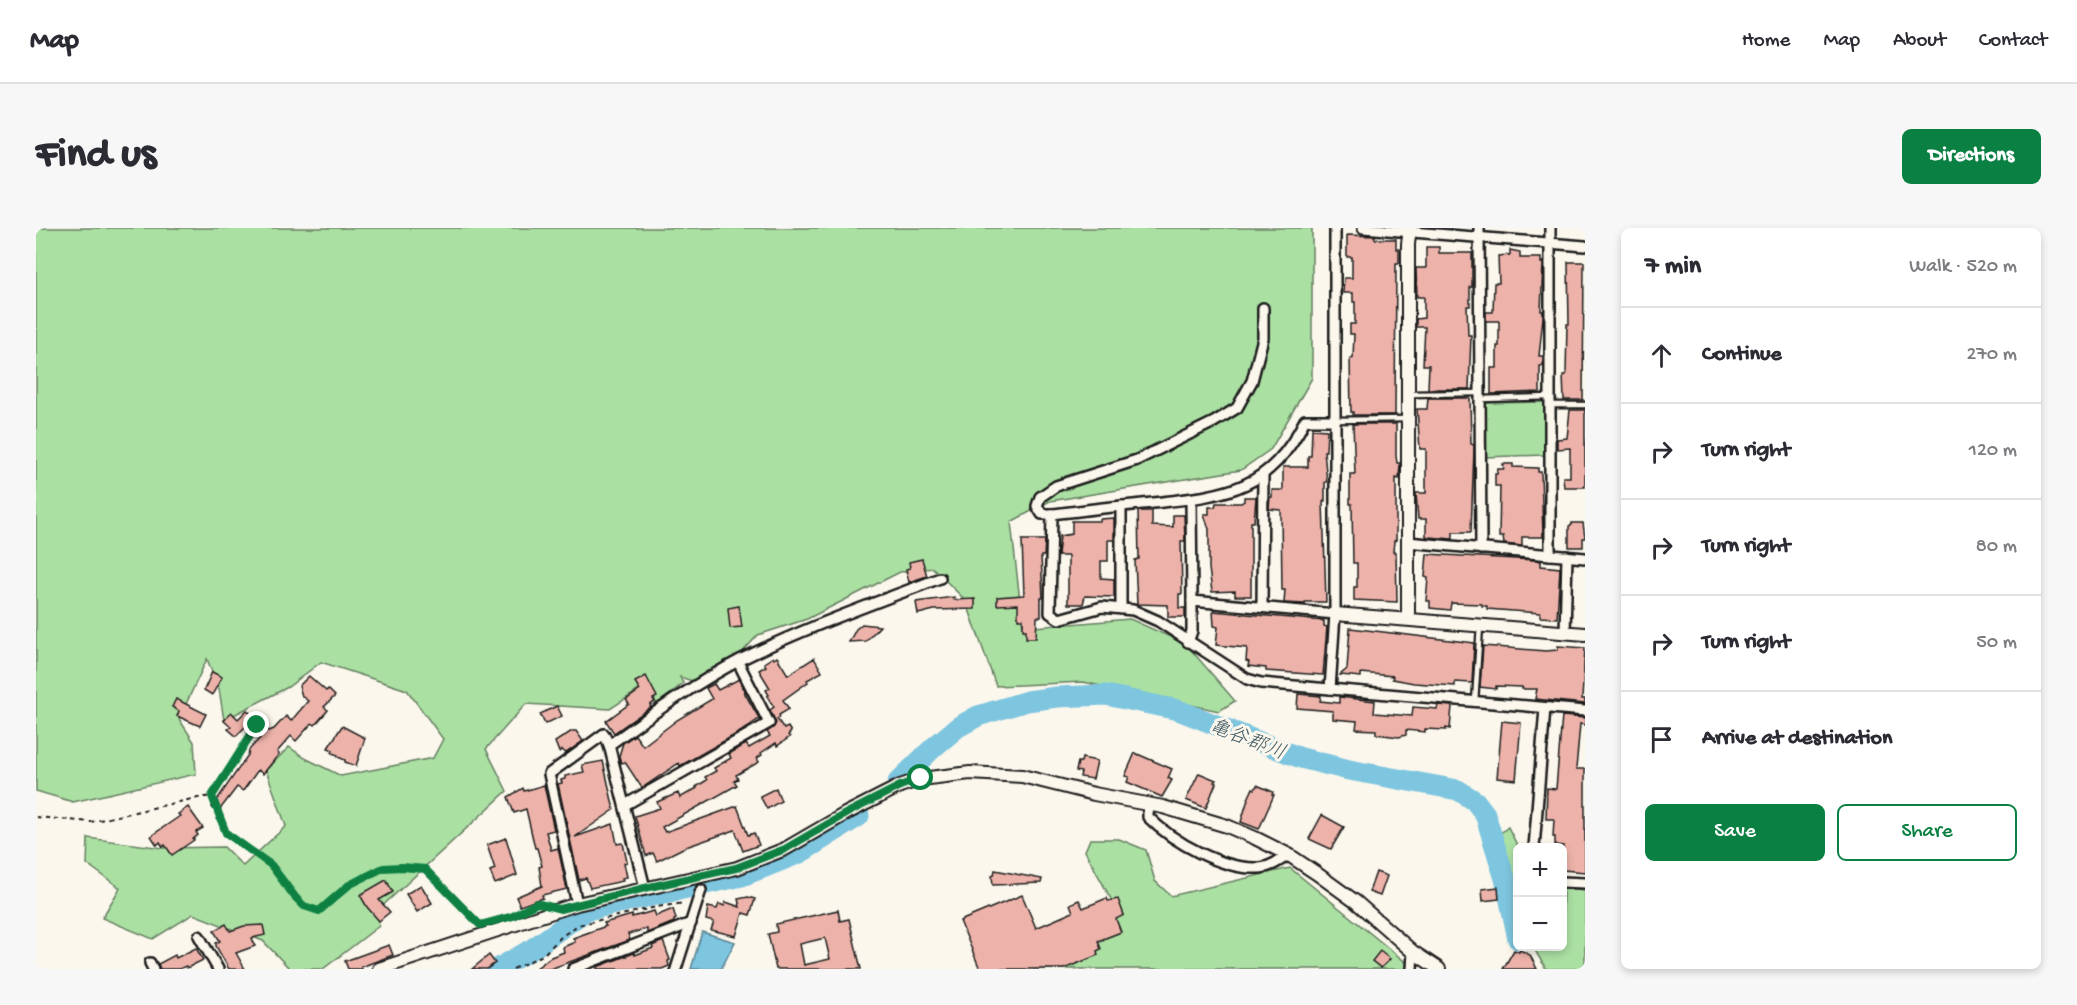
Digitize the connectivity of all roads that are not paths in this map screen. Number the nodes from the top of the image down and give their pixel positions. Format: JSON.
{"nodes":[{"id":1,"x":1335,"y":228,"type":"edge"},
{"id":2,"x":1363,"y":228,"type":"edge"},
{"id":3,"x":1550,"y":228,"type":"edge"},
{"id":4,"x":1409,"y":230,"type":"edge"},
{"id":5,"x":1479,"y":233,"type":"edge"},
{"id":6,"x":1550,"y":244,"type":"junction"},
{"id":7,"x":1585,"y":246,"type":"edge"},
{"id":8,"x":1263,"y":308,"type":"dead end"},
{"id":9,"x":1407,"y":394,"type":"junction"},
{"id":10,"x":1480,"y":396,"type":"junction"},
{"id":11,"x":1550,"y":401,"type":"junction"},
{"id":12,"x":1585,"y":405,"type":"edge"},
{"id":13,"x":1407,"y":419,"type":"junction"},
{"id":14,"x":1335,"y":420,"type":"junction"},
{"id":15,"x":1263,"y":474,"type":"junction"},
{"id":16,"x":1191,"y":499,"type":"junction"},
{"id":17,"x":1121,"y":506,"type":"junction"},
{"id":18,"x":1052,"y":514,"type":"junction"},
{"id":19,"x":1407,"y":542,"type":"junction"},
{"id":20,"x":1481,"y":549,"type":"junction"},
{"id":21,"x":1550,"y":555,"type":"junction"},
{"id":22,"x":1567,"y":556,"type":"junction"},
{"id":23,"x":1585,"y":558,"type":"edge"},
{"id":24,"x":940,"y":578,"type":"dead end"},
{"id":25,"x":1192,"y":601,"type":"junction"},
{"id":26,"x":1262,"y":607,"type":"junction"},
{"id":27,"x":1121,"y":608,"type":"junction"},
{"id":28,"x":1335,"y":614,"type":"junction"},
{"id":29,"x":1408,"y":619,"type":"junction"},
{"id":30,"x":1480,"y":626,"type":"junction"},
{"id":31,"x":1565,"y":633,"type":"junction"},
{"id":32,"x":1585,"y":634,"type":"edge"},
{"id":33,"x":1188,"y":642,"type":"junction"},
{"id":34,"x":738,"y":662,"type":"junction"},
{"id":35,"x":1330,"y":689,"type":"junction"},
{"id":36,"x":1475,"y":702,"type":"junction"},
{"id":37,"x":1545,"y":708,"type":"junction"},
{"id":38,"x":1585,"y":711,"type":"edge"},
{"id":39,"x":609,"y":745,"type":"junction"},
{"id":40,"x":1148,"y":804,"type":"junction"},
{"id":41,"x":625,"y":805,"type":"junction"},
{"id":42,"x":1534,"y":843,"type":"edge"},
{"id":43,"x":1289,"y":855,"type":"junction"},
{"id":44,"x":705,"y":876,"type":"junction"},
{"id":45,"x":1567,"y":882,"type":"edge"},
{"id":46,"x":1585,"y":883,"type":"edge"},
{"id":47,"x":645,"y":888,"type":"junction"},
{"id":48,"x":699,"y":896,"type":"joint"},
{"id":49,"x":577,"y":904,"type":"junction"},
{"id":50,"x":690,"y":923,"type":"junction"},
{"id":51,"x":199,"y":936,"type":"dead end"},
{"id":52,"x":1413,"y":952,"type":"junction"},
{"id":53,"x":218,"y":969,"type":"edge"},
{"id":54,"x":379,"y":969,"type":"edge"},
{"id":55,"x":573,"y":969,"type":"edge"},
{"id":56,"x":676,"y":969,"type":"edge"},
{"id":57,"x":1412,"y":969,"type":"edge"},
{"id":58,"x":1439,"y":969,"type":"edge"}],
"edges":[{"from":1,"to":14,"type":"street"},
{"from":2,"to":4,"type":"street"},
{"from":3,"to":6,"type":"street"},
{"from":4,"to":5,"type":"street"},
{"from":4,"to":9,"type":"street"},
{"from":5,"to":6,"type":"street"},
{"from":5,"to":10,"type":"street"},
{"from":6,"to":7,"type":"street"},
{"from":6,"to":11,"type":"street"},
{"from":8,"to":18,"type":"street"},
{"from":9,"to":10,"type":"lane"},
{"from":9,"to":13,"type":"street"},
{"from":10,"to":11,"type":"lane"},
{"from":10,"to":20,"type":"street"},
{"from":11,"to":12,"type":"lane"},
{"from":11,"to":21,"type":"street"},
{"from":13,"to":14,"type":"lane"},
{"from":13,"to":19,"type":"street"},
{"from":14,"to":15,"type":"street"},
{"from":14,"to":28,"type":"street"},
{"from":15,"to":16,"type":"street"},
{"from":15,"to":26,"type":"street"},
{"from":16,"to":17,"type":"street"},
{"from":16,"to":25,"type":"street"},
{"from":17,"to":18,"type":"street"},
{"from":17,"to":27,"type":"street"},
{"from":18,"to":27,"type":"street"},
{"from":19,"to":20,"type":"street"},
{"from":19,"to":29,"type":"street"},
{"from":20,"to":21,"type":"street"},
{"from":21,"to":22,"type":"street"},
{"from":22,"to":23,"type":"street"},
{"from":22,"to":31,"type":"street"},
{"from":24,"to":34,"type":"street"},
{"from":25,"to":26,"type":"street"},
{"from":25,"to":33,"type":"street"},
{"from":26,"to":28,"type":"street"},
{"from":27,"to":33,"type":"street"},
{"from":28,"to":29,"type":"street"},
{"from":28,"to":35,"type":"street"},
{"from":29,"to":30,"type":"street"},
{"from":30,"to":31,"type":"street"},
{"from":30,"to":36,"type":"lane"},
{"from":31,"to":32,"type":"street"},
{"from":33,"to":35,"type":"street"},
{"from":34,"to":39,"type":"street"},
{"from":34,"to":41,"type":"street"},
{"from":35,"to":36,"type":"street"},
{"from":36,"to":37,"type":"street"},
{"from":37,"to":38,"type":"street"},
{"from":37,"to":42,"type":"street"},
{"from":39,"to":41,"type":"street"},
{"from":39,"to":49,"type":"street"},
{"from":40,"to":43,"type":"street"},
{"from":40,"to":43,"type":"street"},
{"from":40,"to":44,"type":"street"},
{"from":41,"to":47,"type":"street"},
{"from":43,"to":52,"type":"street"},
{"from":44,"to":47,"type":"street"},
{"from":44,"to":48,"type":"street"},
{"from":45,"to":46,"type":"street"},
{"from":47,"to":49,"type":"street"},
{"from":48,"to":50,"type":"street"},
{"from":49,"to":54,"type":"street"},
{"from":50,"to":55,"type":"street"},
{"from":50,"to":56,"type":"street"},
{"from":51,"to":53,"type":"street"},
{"from":52,"to":57,"type":"street"},
{"from":52,"to":58,"type":"street"}]}
